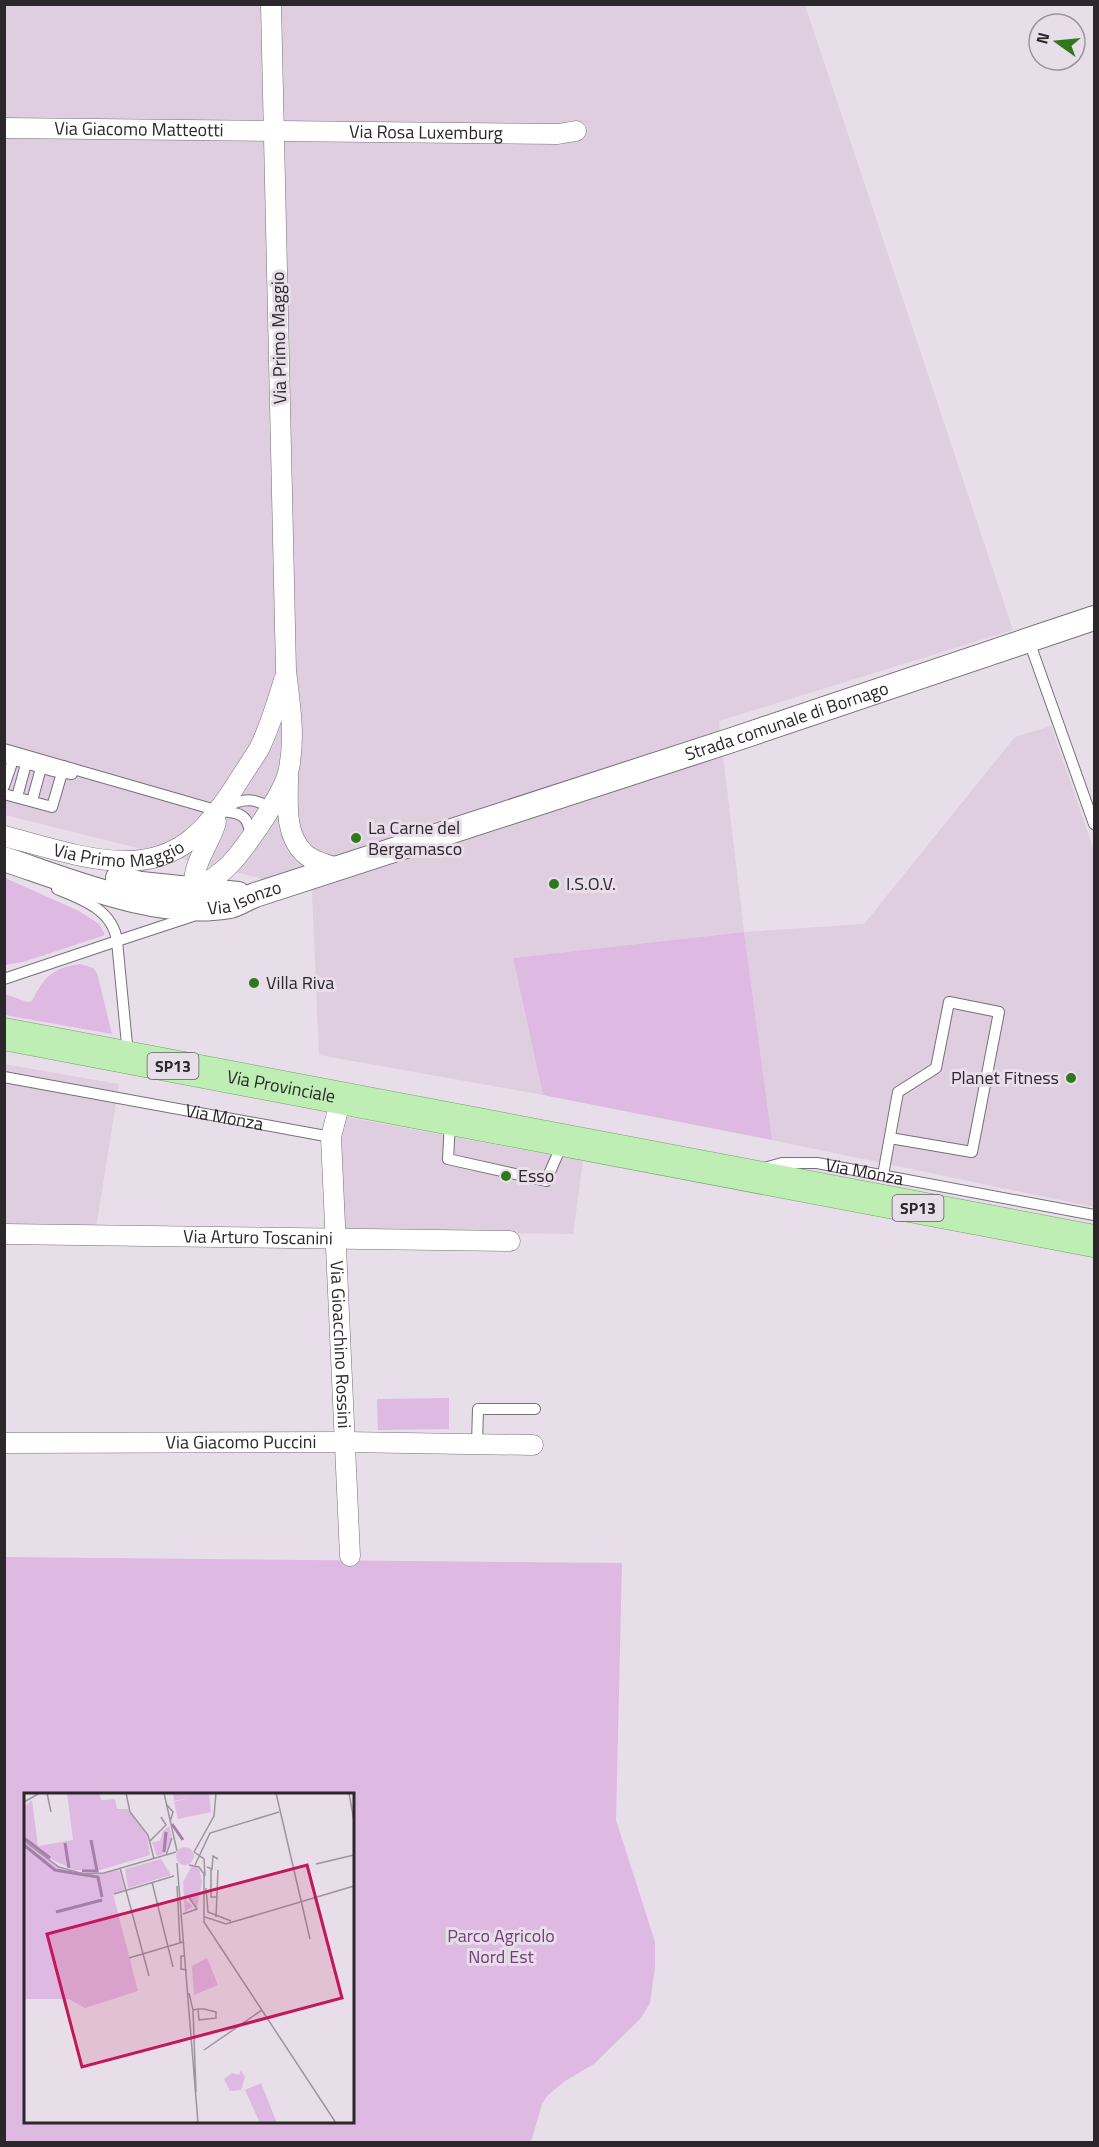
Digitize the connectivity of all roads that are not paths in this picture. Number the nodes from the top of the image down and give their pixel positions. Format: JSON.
{"nodes":[{"id":1,"x":271,"y":4,"type":"edge"},
{"id":2,"x":4,"y":128,"type":"edge"},
{"id":3,"x":275,"y":130,"type":"junction"},
{"id":4,"x":576,"y":131,"type":"dead end"},
{"id":5,"x":1095,"y":618,"type":"edge"},
{"id":6,"x":1029,"y":640,"type":"junction"},
{"id":7,"x":286,"y":671,"type":"junction"},
{"id":8,"x":4,"y":749,"type":"edge"},
{"id":9,"x":9,"y":759,"type":"edge"},
{"id":10,"x":27,"y":764,"type":"junction"},
{"id":11,"x":41,"y":768,"type":"junction"},
{"id":12,"x":63,"y":769,"type":"junction"},
{"id":13,"x":288,"y":775,"type":"junction"},
{"id":14,"x":4,"y":786,"type":"edge"},
{"id":15,"x":4,"y":794,"type":"edge"},
{"id":16,"x":16,"y":797,"type":"junction"},
{"id":17,"x":32,"y":801,"type":"junction"},
{"id":18,"x":270,"y":808,"type":"junction"},
{"id":19,"x":219,"y":811,"type":"junction"},
{"id":20,"x":480,"y":822,"type":"joint"},
{"id":21,"x":1095,"y":824,"type":"edge"},
{"id":22,"x":289,"y":827,"type":"junction"},
{"id":23,"x":4,"y":836,"type":"edge"},
{"id":24,"x":250,"y":839,"type":"junction"},
{"id":25,"x":4,"y":845,"type":"edge"},
{"id":26,"x":4,"y":859,"type":"edge"},
{"id":27,"x":4,"y":866,"type":"edge"},
{"id":28,"x":338,"y":868,"type":"junction"},
{"id":29,"x":86,"y":886,"type":"junction"},
{"id":30,"x":196,"y":890,"type":"junction"},
{"id":31,"x":255,"y":895,"type":"junction"},
{"id":32,"x":223,"y":906,"type":"junction"},
{"id":33,"x":117,"y":941,"type":"junction"},
{"id":34,"x":4,"y":979,"type":"edge"},
{"id":35,"x":4,"y":1034,"type":"edge"},
{"id":36,"x":128,"y":1058,"type":"junction"},
{"id":37,"x":4,"y":1077,"type":"edge"},
{"id":38,"x":341,"y":1098,"type":"junction"},
{"id":39,"x":450,"y":1119,"type":"junction"},
{"id":40,"x":331,"y":1137,"type":"junction"},
{"id":41,"x":890,"y":1138,"type":"junction"},
{"id":42,"x":564,"y":1141,"type":"junction"},
{"id":43,"x":742,"y":1175,"type":"junction"},
{"id":44,"x":883,"y":1175,"type":"junction"},
{"id":45,"x":1095,"y":1215,"type":"edge"},
{"id":46,"x":4,"y":1234,"type":"edge"},
{"id":47,"x":335,"y":1238,"type":"junction"},
{"id":48,"x":510,"y":1240,"type":"dead end"},
{"id":49,"x":1095,"y":1241,"type":"edge"},
{"id":50,"x":535,"y":1409,"type":"dead end"},
{"id":51,"x":346,"y":1442,"type":"junction"},
{"id":52,"x":4,"y":1443,"type":"edge"},
{"id":53,"x":477,"y":1444,"type":"junction"},
{"id":54,"x":533,"y":1445,"type":"dead end"},
{"id":55,"x":350,"y":1557,"type":"dead end"}],
"edges":[{"from":1,"to":3,"type":"street","name":"Via Primo Maggio"},
{"from":2,"to":3,"type":"street","name":"Via Giacomo Matteotti"},
{"from":3,"to":4,"type":"street","name":"Via Rosa Luxemburg"},
{"from":3,"to":7,"type":"street","name":"Via Primo Maggio"},
{"from":5,"to":6,"type":"street","name":"Strada comunale di Bornago"},
{"from":6,"to":20,"type":"street","name":"Strada comunale di Bornago"},
{"from":6,"to":21,"type":"lane"},
{"from":7,"to":13,"type":"street","name":"Via Primo Maggio"},
{"from":7,"to":19,"type":"street","name":"Via Primo Maggio"},
{"from":8,"to":12,"type":"lane"},
{"from":9,"to":10,"type":"lane"},
{"from":9,"to":14,"type":"lane"},
{"from":10,"to":11,"type":"lane"},
{"from":10,"to":16,"type":"lane"},
{"from":11,"to":12,"type":"lane"},
{"from":11,"to":17,"type":"lane"},
{"from":12,"to":17,"type":"lane"},
{"from":12,"to":19,"type":"lane"},
{"from":13,"to":18,"type":"street","name":"Via Primo Maggio"},
{"from":13,"to":22,"type":"street","name":"Via Primo Maggio"},
{"from":15,"to":16,"type":"lane"},
{"from":16,"to":17,"type":"lane"},
{"from":18,"to":19,"type":"lane"},
{"from":18,"to":22,"type":"lane"},
{"from":18,"to":24,"type":"street","name":"Via Primo Maggio"},
{"from":19,"to":23,"type":"street","name":"Via Primo Maggio"},
{"from":19,"to":24,"type":"lane"},
{"from":19,"to":30,"type":"street","name":"Via Primo Maggio"},
{"from":20,"to":28,"type":"street","name":"Via Isonzo"},
{"from":22,"to":28,"type":"street","name":"Via Primo Maggio"},
{"from":24,"to":30,"type":"street","name":"Via Primo Maggio"},
{"from":25,"to":30,"type":"street"},
{"from":26,"to":29,"type":"street","name":"Via Isonzo"},
{"from":27,"to":33,"type":"lane"},
{"from":28,"to":31,"type":"street","name":"Via Isonzo"},
{"from":29,"to":30,"type":"street"},
{"from":29,"to":32,"type":"street","name":"Via Isonzo"},
{"from":30,"to":31,"type":"street"},
{"from":30,"to":32,"type":"street"},
{"from":31,"to":32,"type":"street","name":"Via Isonzo"},
{"from":32,"to":33,"type":"lane"},
{"from":33,"to":34,"type":"lane"},
{"from":33,"to":36,"type":"lane"},
{"from":35,"to":36,"type":"main road","name":"Via Provinciale","number":"SP13"},
{"from":36,"to":38,"type":"main road","name":"Via Provinciale","number":"SP13"},
{"from":37,"to":40,"type":"lane","name":"Via Monza"},
{"from":38,"to":39,"type":"main road","name":"Via Provinciale","number":"SP13"},
{"from":38,"to":40,"type":"street","name":"Via Gioacchino Rossini"},
{"from":39,"to":42,"type":"main road","name":"Via Monza","number":"SP13"},
{"from":39,"to":42,"type":"lane"},
{"from":40,"to":47,"type":"street","name":"Via Gioacchino Rossini"},
{"from":41,"to":41,"type":"lane"},
{"from":41,"to":44,"type":"lane"},
{"from":42,"to":43,"type":"main road","name":"Via Monza","number":"SP13"},
{"from":43,"to":44,"type":"lane","name":"Via Monza"},
{"from":43,"to":49,"type":"main road","name":"Via Monza","number":"SP13"},
{"from":44,"to":45,"type":"lane","name":"Via Monza"},
{"from":46,"to":47,"type":"street","name":"Via Arturo Toscanini"},
{"from":47,"to":48,"type":"street","name":"Via Arturo Toscanini"},
{"from":47,"to":51,"type":"street","name":"Via Gioacchino Rossini"},
{"from":50,"to":53,"type":"lane"},
{"from":51,"to":52,"type":"street","name":"Via Giacomo Puccini"},
{"from":51,"to":53,"type":"street","name":"Via Giacomo Puccini"},
{"from":51,"to":55,"type":"street","name":"Via Gioacchino Rossini"},
{"from":53,"to":54,"type":"street","name":"Via Giacomo Puccini"}]}
